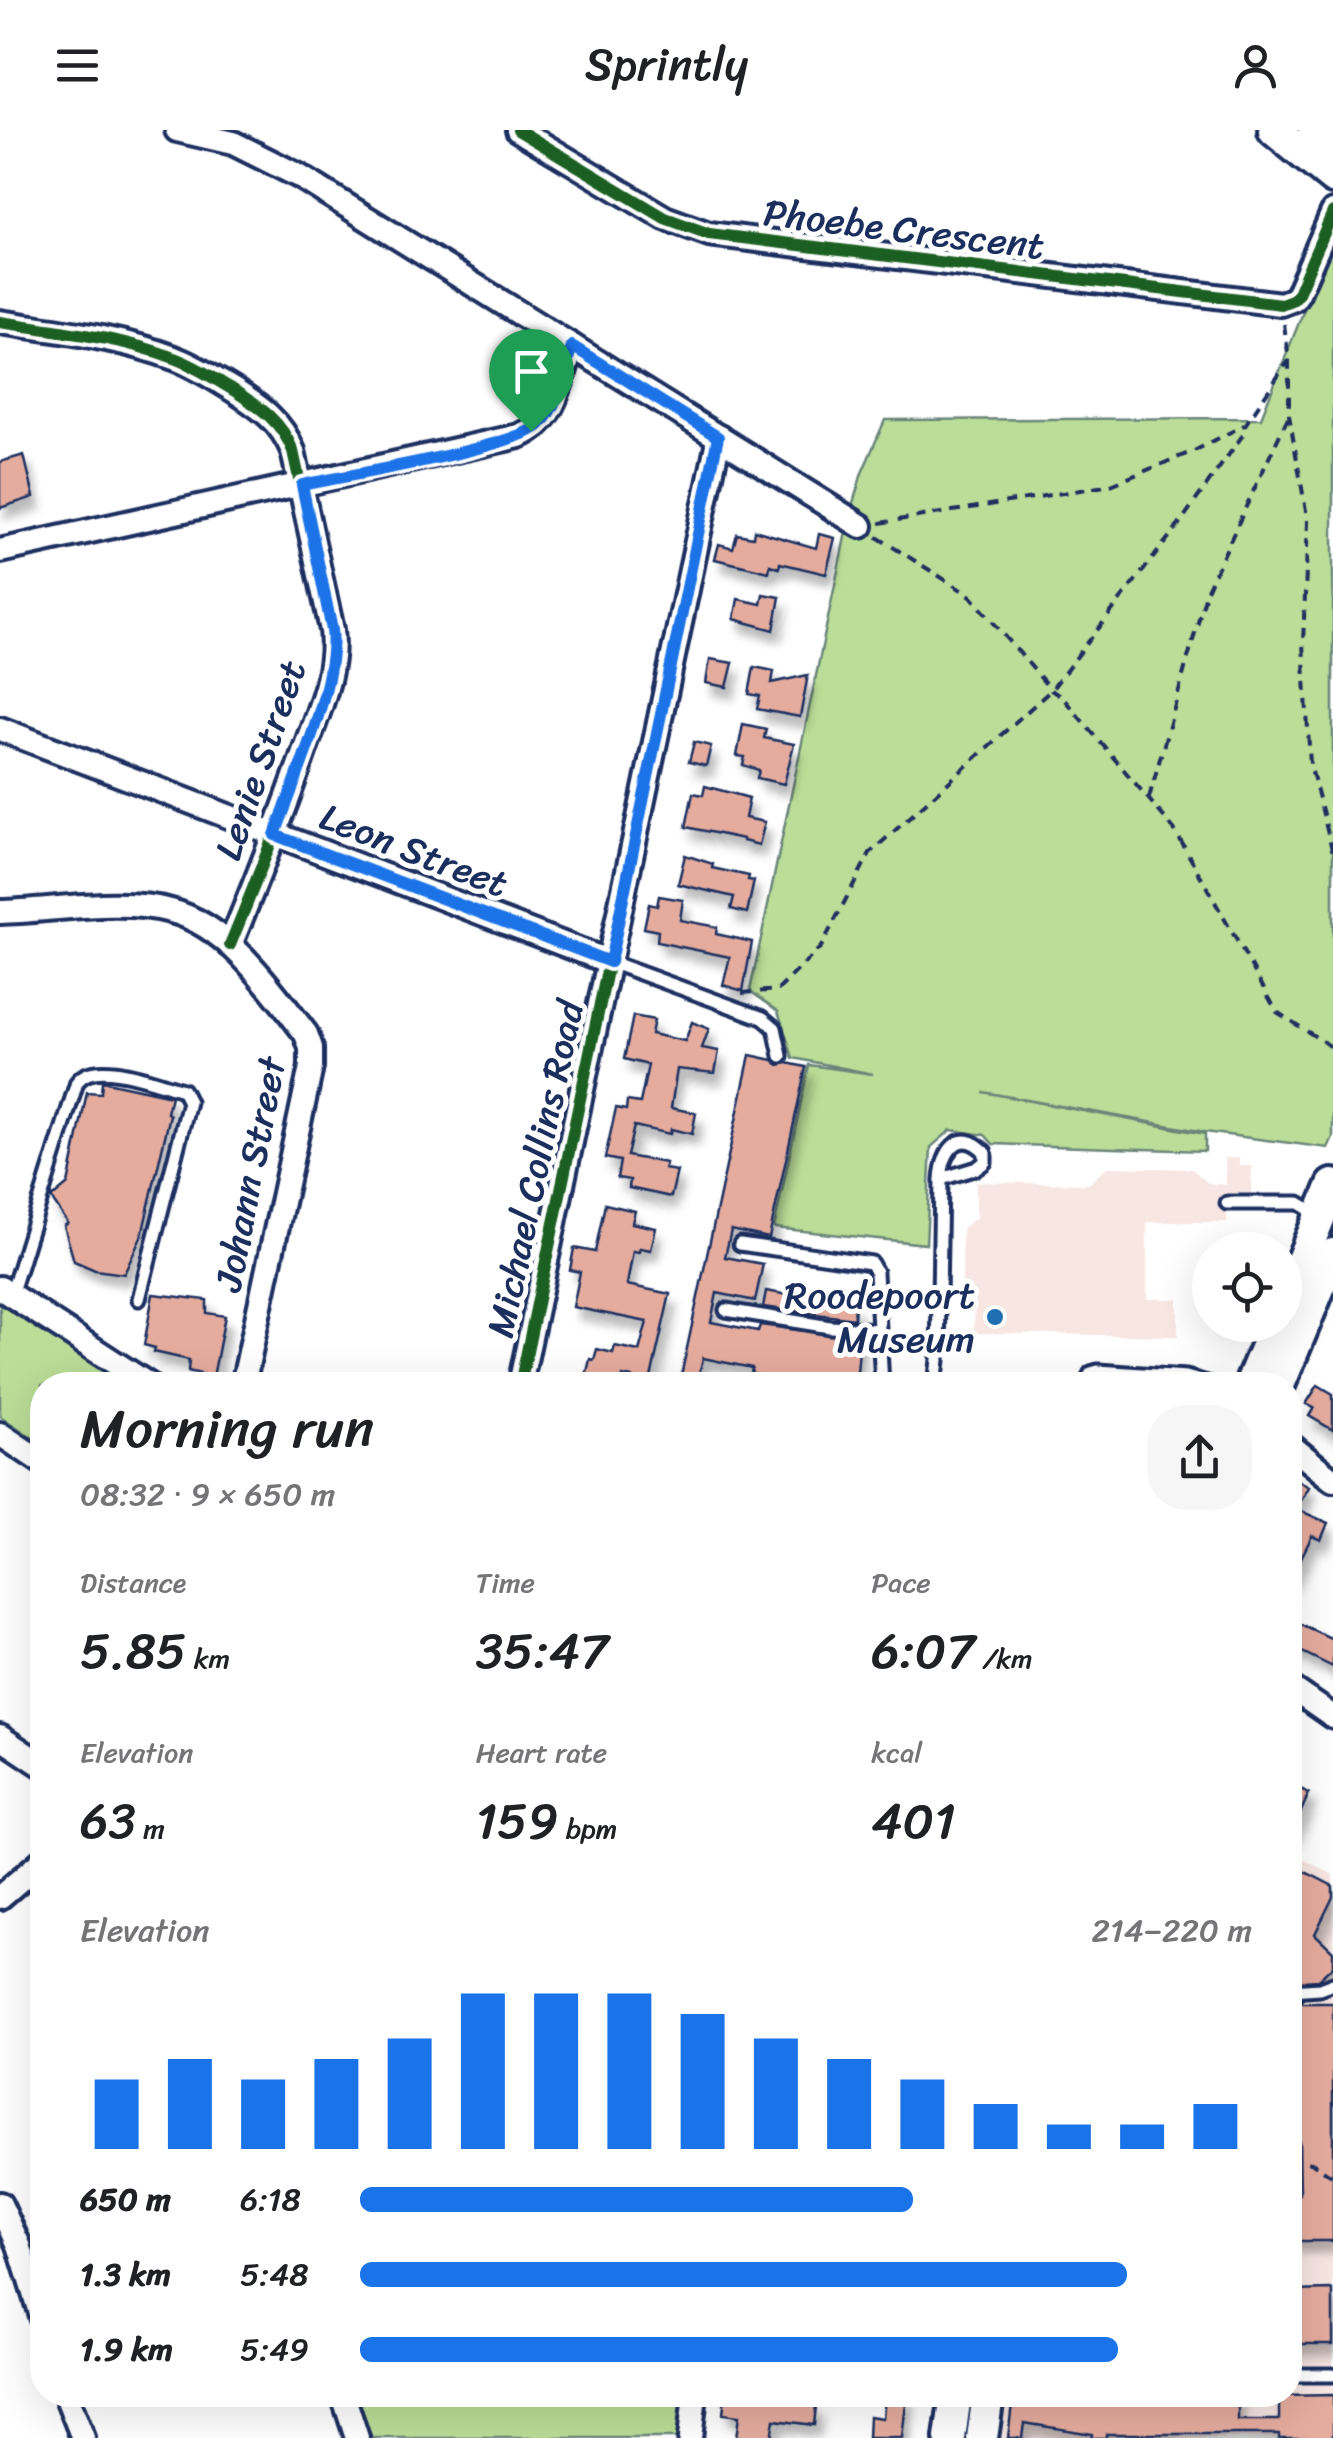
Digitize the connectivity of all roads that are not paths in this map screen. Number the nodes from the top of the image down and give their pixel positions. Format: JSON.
{"nodes":[{"id":1,"x":177,"y":130,"type":"edge"},
{"id":2,"x":518,"y":130,"type":"edge"},
{"id":3,"x":1274,"y":130,"type":"edge"},
{"id":4,"x":1314,"y":130,"type":"edge"},
{"id":5,"x":1333,"y":145,"type":"edge"},
{"id":6,"x":1333,"y":178,"type":"edge"},
{"id":7,"x":1333,"y":212,"type":"edge"},
{"id":8,"x":0,"y":322,"type":"edge"},
{"id":9,"x":572,"y":346,"type":"junction"},
{"id":10,"x":718,"y":437,"type":"junction"},
{"id":11,"x":302,"y":485,"type":"junction"},
{"id":12,"x":860,"y":526,"type":"road end"},
{"id":13,"x":0,"y":551,"type":"edge"},
{"id":14,"x":0,"y":729,"type":"edge"},
{"id":15,"x":275,"y":835,"type":"junction"},
{"id":16,"x":0,"y":912,"type":"edge"},
{"id":17,"x":230,"y":945,"type":"junction"},
{"id":18,"x":610,"y":962,"type":"junction"},
{"id":19,"x":780,"y":1056,"type":"dead end"},
{"id":20,"x":941,"y":1180,"type":"dead end"},
{"id":21,"x":1333,"y":1185,"type":"edge"},
{"id":22,"x":1227,"y":1203,"type":"dead end"},
{"id":23,"x":1324,"y":1221,"type":"edge"},
{"id":24,"x":740,"y":1244,"type":"dead end"},
{"id":25,"x":1333,"y":1254,"type":"edge"},
{"id":26,"x":1302,"y":1266,"type":"edge"},
{"id":27,"x":5,"y":1292,"type":"edge"},
{"id":28,"x":138,"y":1299,"type":"dead end"},
{"id":29,"x":726,"y":1310,"type":"dead end"},
{"id":30,"x":878,"y":1330,"type":"junction"},
{"id":31,"x":1268,"y":1342,"type":"edge"},
{"id":32,"x":129,"y":1372,"type":"edge"},
{"id":33,"x":246,"y":1372,"type":"edge"},
{"id":34,"x":523,"y":1372,"type":"edge"},
{"id":35,"x":881,"y":1372,"type":"edge"},
{"id":36,"x":935,"y":1372,"type":"edge"},
{"id":37,"x":1255,"y":1372,"type":"edge"},
{"id":38,"x":1283,"y":1372,"type":"edge"},
{"id":39,"x":0,"y":1434,"type":"edge"},
{"id":40,"x":30,"y":1454,"type":"edge"},
{"id":41,"x":1302,"y":1455,"type":"edge"},
{"id":42,"x":1333,"y":1480,"type":"edge"},
{"id":43,"x":1302,"y":1695,"type":"edge"},
{"id":44,"x":1333,"y":1717,"type":"edge"},
{"id":45,"x":0,"y":1738,"type":"edge"},
{"id":46,"x":30,"y":1757,"type":"edge"},
{"id":47,"x":30,"y":1871,"type":"edge"},
{"id":48,"x":0,"y":1897,"type":"edge"},
{"id":49,"x":1333,"y":1984,"type":"edge"},
{"id":50,"x":1302,"y":1990,"type":"edge"},
{"id":51,"x":0,"y":2204,"type":"edge"},
{"id":52,"x":30,"y":2280,"type":"edge"},
{"id":53,"x":1302,"y":2375,"type":"edge"},
{"id":54,"x":1333,"y":2375,"type":"edge"},
{"id":55,"x":69,"y":2407,"type":"edge"},
{"id":56,"x":71,"y":2407,"type":"edge"},
{"id":57,"x":347,"y":2407,"type":"edge"},
{"id":58,"x":694,"y":2407,"type":"edge"},
{"id":59,"x":954,"y":2407,"type":"edge"},
{"id":60,"x":986,"y":2407,"type":"edge"},
{"id":61,"x":72,"y":2438,"type":"edge"},
{"id":62,"x":83,"y":2438,"type":"edge"},
{"id":63,"x":357,"y":2438,"type":"edge"},
{"id":64,"x":690,"y":2438,"type":"edge"},
{"id":65,"x":950,"y":2438,"type":"edge"},
{"id":66,"x":982,"y":2438,"type":"edge"}],
"edges":[{"from":1,"to":9,"type":"street"},
{"from":2,"to":7,"type":"street","name":"Phoebe Crescent"},
{"from":3,"to":6,"type":"main road"},
{"from":4,"to":5,"type":"main road"},
{"from":8,"to":11,"type":"street","name":"Lenie Street"},
{"from":9,"to":10,"type":"street"},
{"from":9,"to":11,"type":"street"},
{"from":10,"to":12,"type":"street"},
{"from":10,"to":18,"type":"street","name":"Michael Collins Road"},
{"from":11,"to":13,"type":"street"},
{"from":11,"to":15,"type":"street","name":"Lenie Street"},
{"from":14,"to":15,"type":"street","name":"Leon Street"},
{"from":15,"to":17,"type":"street","name":"Lenie Street"},
{"from":15,"to":18,"type":"street","name":"Leon Street"},
{"from":16,"to":17,"type":"street","name":"Johann Street"},
{"from":17,"to":33,"type":"street","name":"Johann Street"},
{"from":18,"to":19,"type":"lane","name":"Leon Street"},
{"from":18,"to":34,"type":"street","name":"Michael Collins Road"},
{"from":20,"to":36,"type":"lane"},
{"from":21,"to":23,"type":"main road"},
{"from":22,"to":23,"type":"lane"},
{"from":23,"to":26,"type":"main road"},
{"from":24,"to":30,"type":"lane"},
{"from":25,"to":38,"type":"main road"},
{"from":27,"to":28,"type":"lane"},
{"from":27,"to":32,"type":"street"},
{"from":29,"to":30,"type":"lane"},
{"from":30,"to":35,"type":"lane"},
{"from":31,"to":37,"type":"main road"},
{"from":39,"to":40,"type":"street"},
{"from":41,"to":42,"type":"street"},
{"from":43,"to":44,"type":"street"},
{"from":45,"to":46,"type":"street"},
{"from":47,"to":48,"type":"street"},
{"from":49,"to":50,"type":"lane"},
{"from":51,"to":52,"type":"street"},
{"from":53,"to":54,"type":"lane"},
{"from":55,"to":61,"type":"street"},
{"from":56,"to":62,"type":"street"},
{"from":57,"to":63,"type":"street"},
{"from":58,"to":64,"type":"street"},
{"from":59,"to":65,"type":"main road"},
{"from":60,"to":66,"type":"main road"}]}
